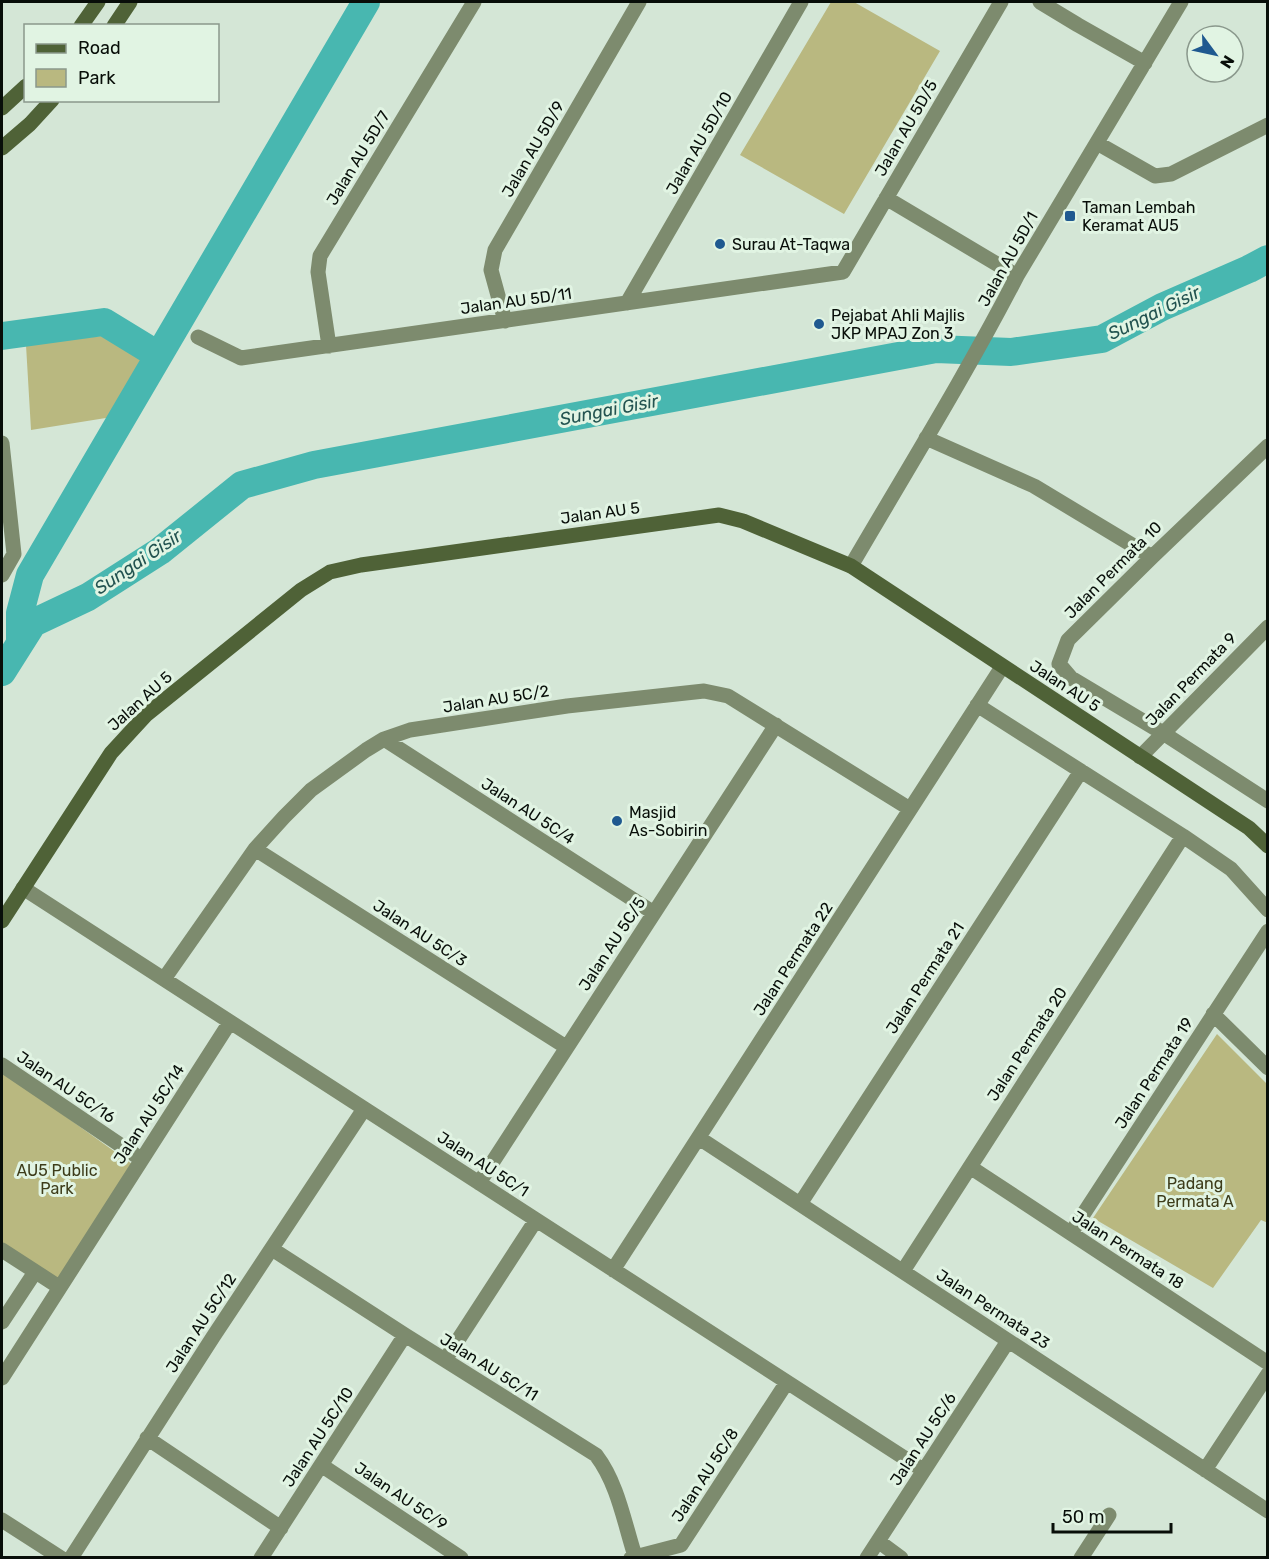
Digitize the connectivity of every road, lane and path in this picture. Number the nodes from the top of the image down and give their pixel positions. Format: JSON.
{"nodes":[{"id":1,"x":98,"y":2,"type":"edge"},
{"id":2,"x":130,"y":2,"type":"edge"},
{"id":3,"x":474,"y":2,"type":"edge"},
{"id":4,"x":639,"y":2,"type":"edge"},
{"id":5,"x":801,"y":2,"type":"edge"},
{"id":6,"x":1001,"y":2,"type":"edge"},
{"id":7,"x":1040,"y":2,"type":"edge"},
{"id":8,"x":1181,"y":2,"type":"edge"},
{"id":9,"x":82,"y":24,"type":"edge"},
{"id":10,"x":115,"y":24,"type":"edge"},
{"id":11,"x":1144,"y":63,"type":"junction"},
{"id":12,"x":24,"y":88,"type":"edge"},
{"id":13,"x":50,"y":102,"type":"edge"},
{"id":14,"x":2,"y":108,"type":"edge"},
{"id":15,"x":1268,"y":125,"type":"edge"},
{"id":16,"x":1097,"y":143,"type":"junction"},
{"id":17,"x":2,"y":148,"type":"edge"},
{"id":18,"x":886,"y":198,"type":"junction"},
{"id":19,"x":843,"y":272,"type":"joint"},
{"id":20,"x":1017,"y":276,"type":"junction"},
{"id":21,"x":627,"y":303,"type":"junction"},
{"id":22,"x":505,"y":321,"type":"junction"},
{"id":23,"x":198,"y":337,"type":"dead end"},
{"id":24,"x":329,"y":346,"type":"junction"},
{"id":25,"x":926,"y":438,"type":"junction"},
{"id":26,"x":2,"y":443,"type":"edge"},
{"id":27,"x":1268,"y":446,"type":"edge"},
{"id":28,"x":1152,"y":557,"type":"junction"},
{"id":29,"x":851,"y":566,"type":"junction"},
{"id":30,"x":2,"y":575,"type":"edge"},
{"id":31,"x":1268,"y":627,"type":"edge"},
{"id":32,"x":1002,"y":667,"type":"junction"},
{"id":33,"x":977,"y":705,"type":"junction"},
{"id":34,"x":776,"y":725,"type":"junction"},
{"id":35,"x":1163,"y":733,"type":"junction"},
{"id":36,"x":384,"y":739,"type":"junction"},
{"id":37,"x":1140,"y":757,"type":"junction"},
{"id":38,"x":1081,"y":771,"type":"junction"},
{"id":39,"x":1268,"y":801,"type":"edge"},
{"id":40,"x":910,"y":809,"type":"junction"},
{"id":41,"x":1183,"y":836,"type":"junction"},
{"id":42,"x":1268,"y":846,"type":"edge"},
{"id":43,"x":255,"y":849,"type":"junction"},
{"id":44,"x":23,"y":888,"type":"junction"},
{"id":45,"x":1268,"y":910,"type":"edge"},
{"id":46,"x":654,"y":913,"type":"junction"},
{"id":47,"x":2,"y":921,"type":"edge"},
{"id":48,"x":1268,"y":932,"type":"edge"},
{"id":49,"x":164,"y":979,"type":"junction"},
{"id":50,"x":1213,"y":1014,"type":"junction"},
{"id":51,"x":230,"y":1022,"type":"junction"},
{"id":52,"x":566,"y":1047,"type":"junction"},
{"id":53,"x":2,"y":1065,"type":"edge"},
{"id":54,"x":1268,"y":1068,"type":"edge"},
{"id":55,"x":364,"y":1109,"type":"junction"},
{"id":56,"x":699,"y":1138,"type":"junction"},
{"id":57,"x":141,"y":1159,"type":"junction"},
{"id":58,"x":970,"y":1167,"type":"junction"},
{"id":59,"x":479,"y":1183,"type":"junction"},
{"id":60,"x":800,"y":1204,"type":"junction"},
{"id":61,"x":536,"y":1220,"type":"junction"},
{"id":62,"x":1071,"y":1233,"type":"junction"},
{"id":63,"x":272,"y":1249,"type":"junction"},
{"id":64,"x":2,"y":1250,"type":"edge"},
{"id":65,"x":613,"y":1270,"type":"junction"},
{"id":66,"x":35,"y":1272,"type":"junction"},
{"id":67,"x":903,"y":1272,"type":"junction"},
{"id":68,"x":59,"y":1287,"type":"junction"},
{"id":69,"x":2,"y":1322,"type":"edge"},
{"id":70,"x":405,"y":1335,"type":"junction"},
{"id":71,"x":1008,"y":1341,"type":"junction"},
{"id":72,"x":445,"y":1360,"type":"junction"},
{"id":73,"x":1268,"y":1363,"type":"edge"},
{"id":74,"x":1268,"y":1374,"type":"edge"},
{"id":75,"x":2,"y":1378,"type":"edge"},
{"id":76,"x":787,"y":1382,"type":"junction"},
{"id":77,"x":147,"y":1438,"type":"junction"},
{"id":78,"x":321,"y":1465,"type":"junction"},
{"id":79,"x":924,"y":1470,"type":"junction"},
{"id":80,"x":1205,"y":1470,"type":"junction"},
{"id":81,"x":1268,"y":1511,"type":"edge"},
{"id":82,"x":1109,"y":1515,"type":"dead end"},
{"id":83,"x":2,"y":1520,"type":"edge"},
{"id":84,"x":280,"y":1528,"type":"junction"},
{"id":85,"x":878,"y":1542,"type":"junction"},
{"id":86,"x":61,"y":1557,"type":"edge"},
{"id":87,"x":71,"y":1557,"type":"edge"},
{"id":88,"x":261,"y":1557,"type":"edge"},
{"id":89,"x":460,"y":1557,"type":"edge"},
{"id":90,"x":633,"y":1557,"type":"edge"},
{"id":91,"x":867,"y":1557,"type":"edge"},
{"id":92,"x":902,"y":1557,"type":"edge"},
{"id":93,"x":1081,"y":1557,"type":"edge"}],
"edges":[{"from":1,"to":9,"type":"main road"},
{"from":2,"to":10,"type":"main road"},
{"from":3,"to":24,"type":"street","name":"Jalan AU 5D/7"},
{"from":4,"to":22,"type":"street","name":"Jalan AU 5D/9"},
{"from":5,"to":21,"type":"street","name":"Jalan AU 5D/10"},
{"from":6,"to":18,"type":"street","name":"Jalan AU 5D/5"},
{"from":7,"to":11,"type":"street"},
{"from":8,"to":11,"type":"street","name":"Jalan AU 5D/1"},
{"from":11,"to":16,"type":"street","name":"Jalan AU 5D/1"},
{"from":12,"to":14,"type":"main road"},
{"from":13,"to":17,"type":"main road"},
{"from":15,"to":16,"type":"street"},
{"from":16,"to":20,"type":"street","name":"Jalan AU 5D/1"},
{"from":18,"to":19,"type":"street","name":"Jalan AU 5D/5"},
{"from":18,"to":20,"type":"street"},
{"from":19,"to":21,"type":"street","name":"Jalan AU 5D/11"},
{"from":20,"to":25,"type":"street","name":"Jalan AU 5D/1"},
{"from":21,"to":22,"type":"street","name":"Jalan AU 5D/11"},
{"from":22,"to":24,"type":"street","name":"Jalan AU 5D/11"},
{"from":23,"to":24,"type":"street","name":"Jalan AU 5D/11"},
{"from":25,"to":28,"type":"street"},
{"from":25,"to":29,"type":"street","name":"Jalan AU 5D/1"},
{"from":26,"to":30,"type":"street"},
{"from":27,"to":28,"type":"street","name":"Jalan Permata 10"},
{"from":28,"to":35,"type":"street","name":"Jalan Permata 10"},
{"from":29,"to":32,"type":"main road","name":"Jalan AU 5"},
{"from":29,"to":44,"type":"main road","name":"Jalan AU 5"},
{"from":31,"to":35,"type":"street","name":"Jalan Permata 9"},
{"from":32,"to":33,"type":"street","name":"Jalan Permata 22"},
{"from":32,"to":37,"type":"main road","name":"Jalan AU 5"},
{"from":33,"to":38,"type":"street"},
{"from":33,"to":40,"type":"street","name":"Jalan Permata 22"},
{"from":34,"to":36,"type":"street","name":"Jalan AU 5C/2"},
{"from":34,"to":40,"type":"street","name":"Jalan AU 5C/2"},
{"from":34,"to":46,"type":"street","name":"Jalan AU 5C/5"},
{"from":35,"to":37,"type":"street","name":"Jalan Permata 9"},
{"from":35,"to":39,"type":"street"},
{"from":36,"to":43,"type":"street","name":"Jalan AU 5C/2"},
{"from":36,"to":46,"type":"street","name":"Jalan AU 5C/4"},
{"from":37,"to":42,"type":"main road","name":"Jalan AU 5"},
{"from":38,"to":41,"type":"street"},
{"from":38,"to":60,"type":"street","name":"Jalan Permata 21"},
{"from":40,"to":56,"type":"street","name":"Jalan Permata 22"},
{"from":41,"to":45,"type":"street"},
{"from":41,"to":58,"type":"street","name":"Jalan Permata 20"},
{"from":43,"to":49,"type":"street","name":"Jalan AU 5C/2"},
{"from":43,"to":52,"type":"street","name":"Jalan AU 5C/3"},
{"from":44,"to":47,"type":"main road","name":"Jalan AU 5"},
{"from":44,"to":49,"type":"street","name":"Jalan AU 5C/1"},
{"from":46,"to":52,"type":"street","name":"Jalan AU 5C/5"},
{"from":48,"to":50,"type":"street","name":"Jalan Permata 19"},
{"from":49,"to":51,"type":"street","name":"Jalan AU 5C/1"},
{"from":50,"to":54,"type":"street"},
{"from":50,"to":62,"type":"street","name":"Jalan Permata 19"},
{"from":51,"to":55,"type":"street","name":"Jalan AU 5C/1"},
{"from":51,"to":57,"type":"street","name":"Jalan AU 5C/14"},
{"from":52,"to":59,"type":"street","name":"Jalan AU 5C/5"},
{"from":53,"to":57,"type":"street","name":"Jalan AU 5C/16"},
{"from":55,"to":59,"type":"street","name":"Jalan AU 5C/1"},
{"from":55,"to":63,"type":"street","name":"Jalan AU 5C/12"},
{"from":56,"to":60,"type":"street","name":"Jalan Permata 23"},
{"from":56,"to":65,"type":"street","name":"Jalan Permata 22"},
{"from":57,"to":68,"type":"street","name":"Jalan AU 5C/14"},
{"from":58,"to":62,"type":"street","name":"Jalan Permata 18"},
{"from":58,"to":67,"type":"street","name":"Jalan Permata 20"},
{"from":59,"to":61,"type":"street","name":"Jalan AU 5C/1"},
{"from":60,"to":67,"type":"street","name":"Jalan Permata 23"},
{"from":61,"to":65,"type":"street","name":"Jalan AU 5C/1"},
{"from":61,"to":72,"type":"street"},
{"from":62,"to":73,"type":"street","name":"Jalan Permata 18"},
{"from":63,"to":70,"type":"street","name":"Jalan AU 5C/11"},
{"from":63,"to":77,"type":"street","name":"Jalan AU 5C/12"},
{"from":64,"to":66,"type":"street"},
{"from":65,"to":76,"type":"street","name":"Jalan AU 5C/1"},
{"from":66,"to":68,"type":"street"},
{"from":66,"to":69,"type":"street"},
{"from":67,"to":71,"type":"street","name":"Jalan Permata 23"},
{"from":68,"to":75,"type":"street","name":"Jalan AU 5C/14"},
{"from":70,"to":72,"type":"street","name":"Jalan AU 5C/11"},
{"from":70,"to":78,"type":"street","name":"Jalan AU 5C/10"},
{"from":71,"to":79,"type":"street","name":"Jalan AU 5C/6"},
{"from":71,"to":80,"type":"street","name":"Jalan Permata 23"},
{"from":72,"to":90,"type":"street","name":"Jalan AU 5C/11"},
{"from":74,"to":80,"type":"street"},
{"from":76,"to":79,"type":"street","name":"Jalan AU 5C/1"},
{"from":76,"to":90,"type":"street","name":"Jalan AU 5C/8"},
{"from":77,"to":84,"type":"street"},
{"from":77,"to":87,"type":"street","name":"Jalan AU 5C/12"},
{"from":78,"to":84,"type":"street","name":"Jalan AU 5C/10"},
{"from":78,"to":89,"type":"street","name":"Jalan AU 5C/9"},
{"from":79,"to":85,"type":"street","name":"Jalan AU 5C/6"},
{"from":80,"to":81,"type":"street","name":"Jalan Permata 23"},
{"from":82,"to":93,"type":"street"},
{"from":83,"to":86,"type":"street"},
{"from":84,"to":88,"type":"street","name":"Jalan AU 5C/10"},
{"from":85,"to":91,"type":"street","name":"Jalan AU 5C/6"},
{"from":85,"to":92,"type":"street"}]}
